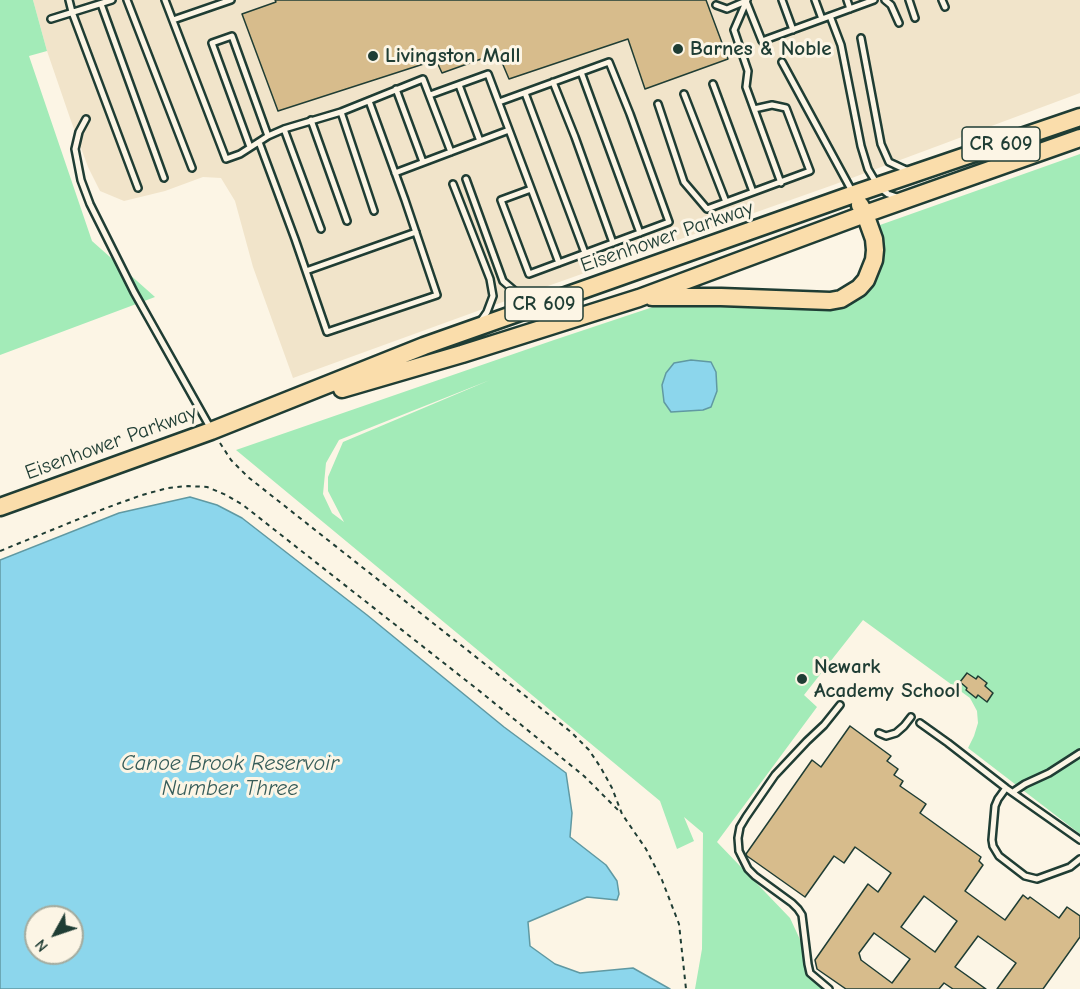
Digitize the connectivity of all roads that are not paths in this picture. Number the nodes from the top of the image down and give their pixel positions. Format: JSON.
{"nodes":[{"id":1,"x":69,"y":0,"type":"edge"},
{"id":2,"x":112,"y":0,"type":"edge"},
{"id":3,"x":128,"y":0,"type":"edge"},
{"id":4,"x":165,"y":0,"type":"edge"},
{"id":5,"x":231,"y":0,"type":"edge"},
{"id":6,"x":782,"y":0,"type":"edge"},
{"id":7,"x":814,"y":0,"type":"edge"},
{"id":8,"x":847,"y":0,"type":"edge"},
{"id":9,"x":874,"y":0,"type":"edge"},
{"id":10,"x":885,"y":0,"type":"edge"},
{"id":11,"x":909,"y":0,"type":"edge"},
{"id":12,"x":942,"y":0,"type":"edge"},
{"id":13,"x":747,"y":1,"type":"edge"},
{"id":14,"x":101,"y":3,"type":"junction"},
{"id":15,"x":716,"y":6,"type":"dead end"},
{"id":16,"x":945,"y":7,"type":"dead end"},
{"id":17,"x":850,"y":9,"type":"junction"},
{"id":18,"x":72,"y":12,"type":"junction"},
{"id":19,"x":830,"y":16,"type":"junction"},
{"id":20,"x":915,"y":18,"type":"dead end"},
{"id":21,"x":51,"y":19,"type":"dead end"},
{"id":22,"x":822,"y":19,"type":"junction"},
{"id":23,"x":172,"y":20,"type":"junction"},
{"id":24,"x":899,"y":23,"type":"dead end"},
{"id":25,"x":793,"y":30,"type":"junction"},
{"id":26,"x":861,"y":38,"type":"dead end"},
{"id":27,"x":782,"y":62,"type":"dead end"},
{"id":28,"x":580,"y":72,"type":"junction"},
{"id":29,"x":553,"y":82,"type":"junction"},
{"id":30,"x":713,"y":84,"type":"dead end"},
{"id":31,"x":459,"y":85,"type":"junction"},
{"id":32,"x":396,"y":89,"type":"junction"},
{"id":33,"x":525,"y":93,"type":"junction"},
{"id":34,"x":684,"y":94,"type":"dead end"},
{"id":35,"x":430,"y":95,"type":"junction"},
{"id":36,"x":369,"y":101,"type":"junction"},
{"id":37,"x":499,"y":102,"type":"junction"},
{"id":38,"x":658,"y":104,"type":"dead end"},
{"id":39,"x":754,"y":110,"type":"junction"},
{"id":40,"x":341,"y":112,"type":"junction"},
{"id":41,"x":1080,"y":117,"type":"edge"},
{"id":42,"x":86,"y":119,"type":"dead end"},
{"id":43,"x":311,"y":120,"type":"junction"},
{"id":44,"x":284,"y":129,"type":"junction"},
{"id":45,"x":509,"y":130,"type":"junction"},
{"id":46,"x":268,"y":136,"type":"junction"},
{"id":47,"x":1080,"y":138,"type":"edge"},
{"id":48,"x":480,"y":141,"type":"junction"},
{"id":49,"x":259,"y":142,"type":"junction"},
{"id":50,"x":250,"y":147,"type":"junction"},
{"id":51,"x":451,"y":152,"type":"junction"},
{"id":52,"x":423,"y":162,"type":"junction"},
{"id":53,"x":192,"y":168,"type":"dead end"},
{"id":54,"x":923,"y":171,"type":"junction"},
{"id":55,"x":395,"y":172,"type":"junction"},
{"id":56,"x":164,"y":178,"type":"dead end"},
{"id":57,"x":466,"y":179,"type":"dead end"},
{"id":58,"x":781,"y":183,"type":"junction"},
{"id":59,"x":453,"y":184,"type":"dead end"},
{"id":60,"x":878,"y":186,"type":"junction"},
{"id":61,"x":138,"y":188,"type":"dead end"},
{"id":62,"x":531,"y":189,"type":"junction"},
{"id":63,"x":753,"y":192,"type":"junction"},
{"id":64,"x":854,"y":194,"type":"junction"},
{"id":65,"x":905,"y":200,"type":"junction"},
{"id":66,"x":726,"y":202,"type":"junction"},
{"id":67,"x":374,"y":211,"type":"dead end"},
{"id":68,"x":866,"y":214,"type":"junction"},
{"id":69,"x":347,"y":221,"type":"dead end"},
{"id":70,"x":321,"y":230,"type":"dead end"},
{"id":71,"x":416,"y":232,"type":"junction"},
{"id":72,"x":640,"y":233,"type":"junction"},
{"id":73,"x":613,"y":243,"type":"junction"},
{"id":74,"x":585,"y":253,"type":"junction"},
{"id":75,"x":559,"y":263,"type":"junction"},
{"id":76,"x":306,"y":271,"type":"junction"},
{"id":77,"x":639,"y":298,"type":"junction"},
{"id":78,"x":549,"y":302,"type":"junction"},
{"id":79,"x":475,"y":328,"type":"junction"},
{"id":80,"x":238,"y":420,"type":"junction"},
{"id":81,"x":211,"y":431,"type":"junction"},
{"id":82,"x":0,"y":507,"type":"edge"},
{"id":83,"x":840,"y":705,"type":"dead end"},
{"id":84,"x":911,"y":717,"type":"dead end"},
{"id":85,"x":920,"y":723,"type":"dead end"},
{"id":86,"x":879,"y":733,"type":"dead end"},
{"id":87,"x":1080,"y":753,"type":"edge"},
{"id":88,"x":1006,"y":788,"type":"junction"},
{"id":89,"x":1013,"y":792,"type":"junction"},
{"id":90,"x":1080,"y":840,"type":"edge"},
{"id":91,"x":1080,"y":859,"type":"edge"},
{"id":92,"x":829,"y":989,"type":"edge"}],
"edges":[{"from":1,"to":18,"type":"lane"},
{"from":2,"to":14,"type":"lane"},
{"from":3,"to":53,"type":"lane"},
{"from":4,"to":23,"type":"lane"},
{"from":5,"to":23,"type":"lane"},
{"from":6,"to":25,"type":"lane"},
{"from":7,"to":22,"type":"lane"},
{"from":8,"to":17,"type":"lane"},
{"from":9,"to":17,"type":"lane"},
{"from":10,"to":24,"type":"lane"},
{"from":11,"to":20,"type":"lane"},
{"from":12,"to":16,"type":"lane"},
{"from":13,"to":15,"type":"lane"},
{"from":13,"to":25,"type":"lane"},
{"from":13,"to":39,"type":"lane"},
{"from":14,"to":18,"type":"lane"},
{"from":14,"to":56,"type":"lane"},
{"from":17,"to":19,"type":"lane"},
{"from":18,"to":21,"type":"lane"},
{"from":18,"to":61,"type":"lane"},
{"from":19,"to":22,"type":"lane"},
{"from":19,"to":60,"type":"lane"},
{"from":22,"to":25,"type":"lane"},
{"from":23,"to":50,"type":"lane"},
{"from":26,"to":54,"type":"lane"},
{"from":27,"to":64,"type":"lane"},
{"from":28,"to":29,"type":"lane"},
{"from":28,"to":72,"type":"lane"},
{"from":28,"to":72,"type":"lane"},
{"from":29,"to":33,"type":"lane"},
{"from":29,"to":73,"type":"lane"},
{"from":30,"to":63,"type":"lane"},
{"from":31,"to":35,"type":"lane"},
{"from":31,"to":37,"type":"lane"},
{"from":31,"to":48,"type":"lane"},
{"from":32,"to":35,"type":"lane"},
{"from":32,"to":36,"type":"lane"},
{"from":32,"to":52,"type":"lane"},
{"from":33,"to":37,"type":"lane"},
{"from":33,"to":74,"type":"lane"},
{"from":34,"to":66,"type":"lane"},
{"from":35,"to":51,"type":"lane"},
{"from":36,"to":40,"type":"lane"},
{"from":36,"to":55,"type":"lane"},
{"from":37,"to":45,"type":"lane"},
{"from":38,"to":66,"type":"lane"},
{"from":39,"to":58,"type":"lane"},
{"from":39,"to":58,"type":"lane"},
{"from":40,"to":43,"type":"lane"},
{"from":40,"to":67,"type":"lane"},
{"from":41,"to":54,"type":"main road","name":"Eisenhower Parkway","number":"CR 609"},
{"from":42,"to":81,"type":"lane"},
{"from":43,"to":44,"type":"lane"},
{"from":43,"to":69,"type":"lane"},
{"from":44,"to":46,"type":"lane"},
{"from":44,"to":70,"type":"lane"},
{"from":45,"to":48,"type":"lane"},
{"from":45,"to":62,"type":"lane"},
{"from":46,"to":49,"type":"lane"},
{"from":46,"to":50,"type":"lane"},
{"from":47,"to":65,"type":"main road","name":"Eisenhower Parkway","number":"CR 609"},
{"from":48,"to":51,"type":"lane"},
{"from":49,"to":50,"type":"lane"},
{"from":49,"to":76,"type":"lane"},
{"from":51,"to":52,"type":"lane"},
{"from":52,"to":55,"type":"lane"},
{"from":54,"to":60,"type":"main road","name":"Eisenhower Parkway","number":"CR 609"},
{"from":55,"to":71,"type":"lane"},
{"from":57,"to":78,"type":"lane"},
{"from":58,"to":63,"type":"lane"},
{"from":59,"to":79,"type":"lane"},
{"from":60,"to":64,"type":"main road","name":"Eisenhower Parkway","number":"CR 609"},
{"from":60,"to":65,"type":"lane"},
{"from":62,"to":75,"type":"lane"},
{"from":62,"to":75,"type":"lane"},
{"from":63,"to":66,"type":"lane"},
{"from":64,"to":68,"type":"main road"},
{"from":64,"to":78,"type":"main road","name":"Eisenhower Parkway","number":"CR 609"},
{"from":65,"to":68,"type":"main road","name":"Eisenhower Parkway","number":"CR 609"},
{"from":68,"to":77,"type":"main road","name":"Eisenhower Parkway","number":"CR 609"},
{"from":68,"to":77,"type":"main road"},
{"from":71,"to":76,"type":"lane"},
{"from":71,"to":76,"type":"lane"},
{"from":72,"to":73,"type":"lane"},
{"from":73,"to":74,"type":"lane"},
{"from":74,"to":75,"type":"lane"},
{"from":77,"to":80,"type":"main road","name":"Eisenhower Parkway","number":"CR 609"},
{"from":78,"to":79,"type":"main road","name":"Eisenhower Parkway","number":"CR 609"},
{"from":79,"to":80,"type":"main road","name":"Eisenhower Parkway","number":"CR 609"},
{"from":80,"to":81,"type":"main road","name":"Eisenhower Parkway","number":"CR 609"},
{"from":81,"to":82,"type":"main road","name":"Eisenhower Parkway","number":"CR 609"},
{"from":83,"to":92,"type":"lane"},
{"from":84,"to":86,"type":"lane"},
{"from":85,"to":88,"type":"lane"},
{"from":87,"to":89,"type":"lane"},
{"from":88,"to":89,"type":"lane"},
{"from":88,"to":91,"type":"lane"},
{"from":89,"to":90,"type":"lane"}]}
